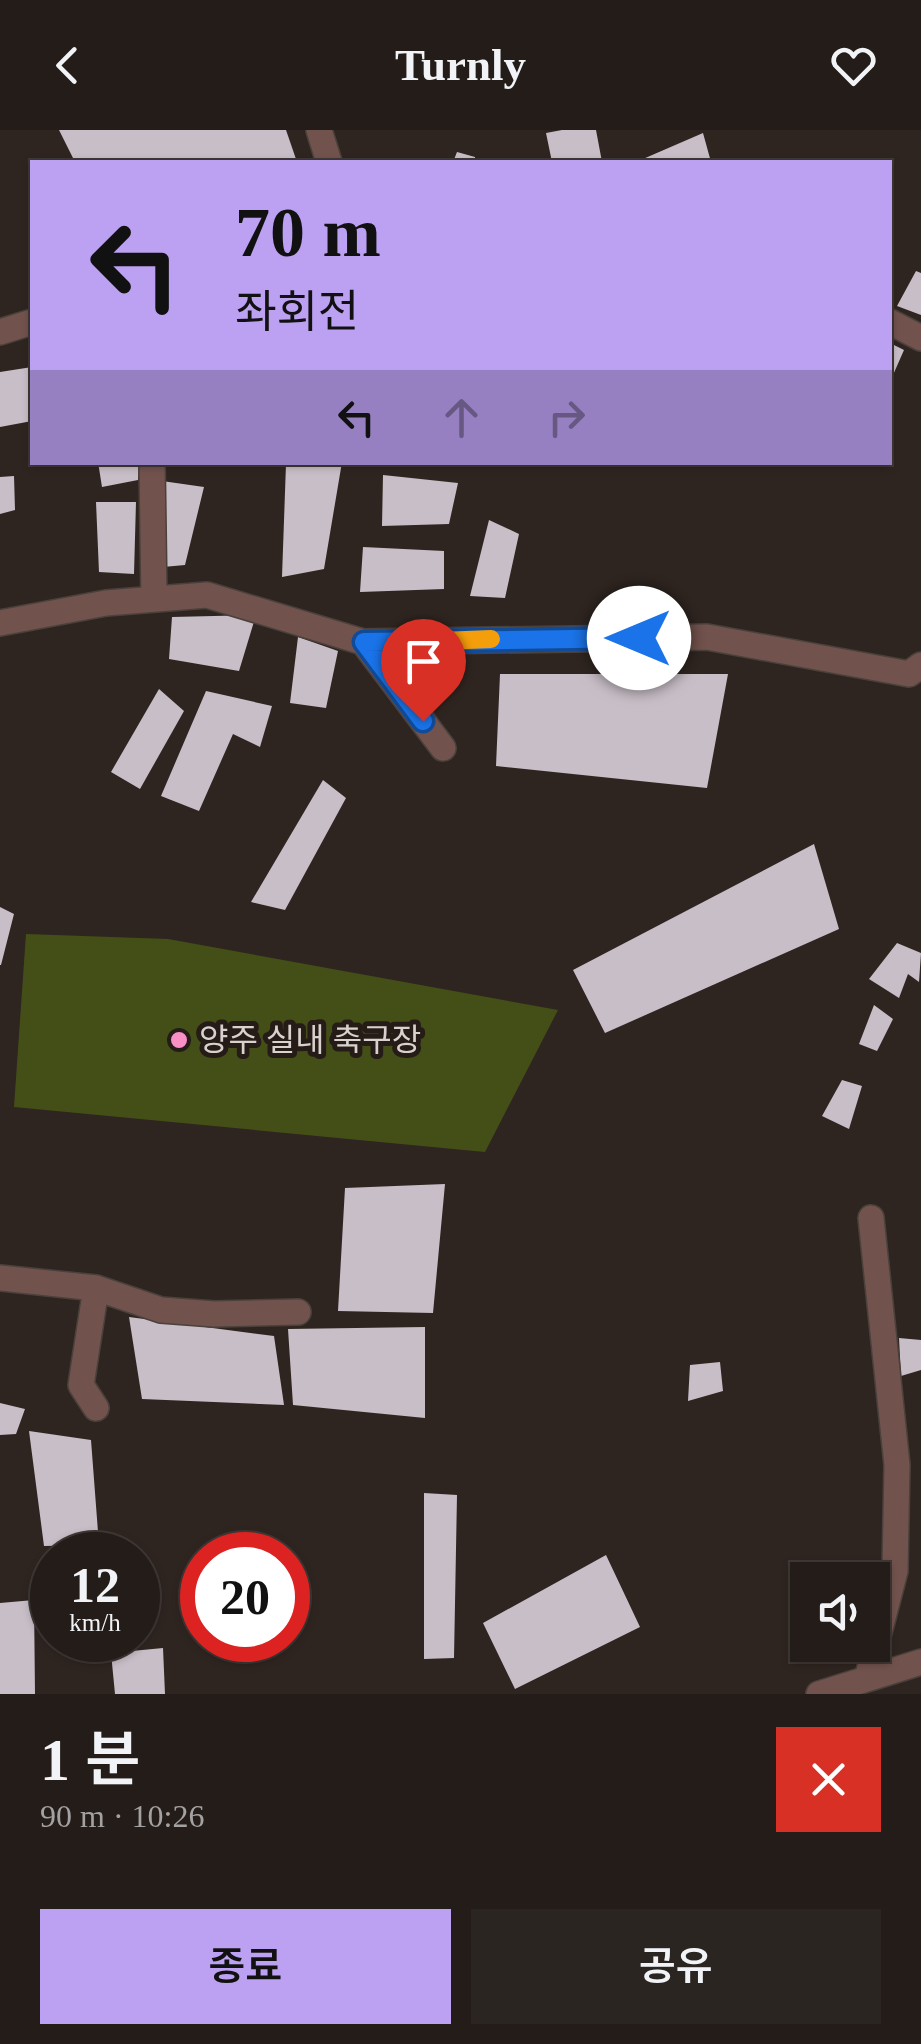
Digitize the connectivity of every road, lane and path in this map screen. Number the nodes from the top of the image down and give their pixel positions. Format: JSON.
{"nodes":[{"id":1,"x":319,"y":130,"type":"edge"},
{"id":2,"x":329,"y":160,"type":"edge"},
{"id":3,"x":30,"y":323,"type":"edge"},
{"id":4,"x":892,"y":323,"type":"edge"},
{"id":5,"x":0,"y":332,"type":"edge"},
{"id":6,"x":921,"y":338,"type":"edge"},
{"id":7,"x":152,"y":465,"type":"edge"},
{"id":8,"x":154,"y":599,"type":"junction"},
{"id":9,"x":0,"y":623,"type":"edge"},
{"id":10,"x":364,"y":642,"type":"junction"},
{"id":11,"x":921,"y":665,"type":"edge"},
{"id":12,"x":443,"y":748,"type":"dead end"},
{"id":13,"x":871,"y":1218,"type":"dead end"},
{"id":14,"x":0,"y":1278,"type":"edge"},
{"id":15,"x":96,"y":1288,"type":"junction"},
{"id":16,"x":298,"y":1312,"type":"dead end"},
{"id":17,"x":96,"y":1408,"type":"dead end"},
{"id":18,"x":921,"y":1662,"type":"edge"},
{"id":19,"x":866,"y":1678,"type":"junction"},
{"id":20,"x":819,"y":1694,"type":"edge"}],
"edges":[{"from":1,"to":2,"type":"street"},
{"from":3,"to":5,"type":"street"},
{"from":4,"to":6,"type":"street"},
{"from":7,"to":8,"type":"street"},
{"from":8,"to":9,"type":"street"},
{"from":8,"to":10,"type":"street"},
{"from":10,"to":11,"type":"street"},
{"from":10,"to":12,"type":"street"},
{"from":13,"to":19,"type":"street"},
{"from":14,"to":15,"type":"street"},
{"from":15,"to":16,"type":"street"},
{"from":15,"to":17,"type":"street"},
{"from":18,"to":19,"type":"street"},
{"from":19,"to":20,"type":"street"}]}
